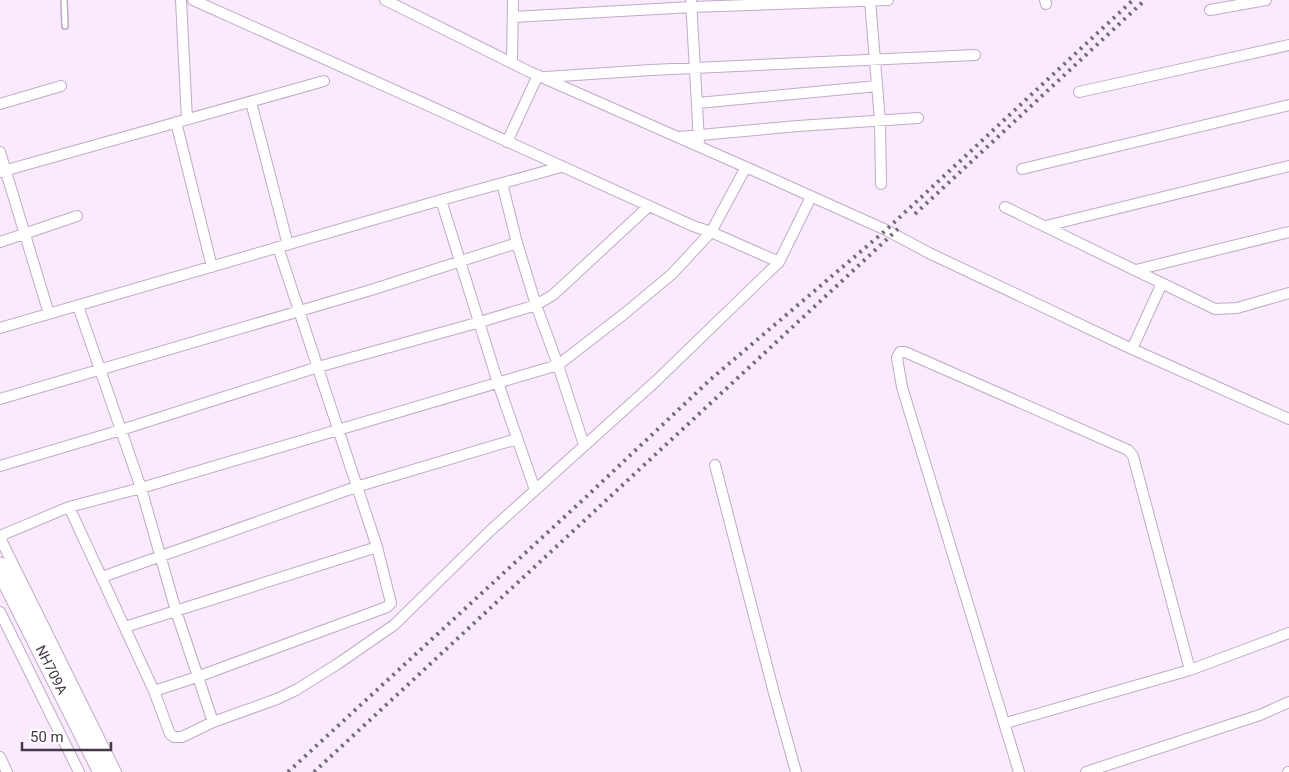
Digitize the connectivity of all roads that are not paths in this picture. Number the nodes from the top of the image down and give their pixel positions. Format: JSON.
{"nodes":[{"id":1,"x":64,"y":0,"type":"edge"},
{"id":2,"x":181,"y":0,"type":"edge"},
{"id":3,"x":193,"y":0,"type":"edge"},
{"id":4,"x":385,"y":0,"type":"edge"},
{"id":5,"x":513,"y":0,"type":"edge"},
{"id":6,"x":870,"y":0,"type":"edge"},
{"id":7,"x":888,"y":0,"type":"edge"},
{"id":8,"x":1266,"y":0,"type":"edge"},
{"id":9,"x":691,"y":4,"type":"edge"},
{"id":10,"x":1210,"y":10,"type":"dead end"},
{"id":11,"x":514,"y":18,"type":"junction"},
{"id":12,"x":66,"y":26,"type":"dead end"},
{"id":13,"x":1289,"y":45,"type":"edge"},
{"id":14,"x":975,"y":55,"type":"dead end"},
{"id":15,"x":875,"y":59,"type":"junction"},
{"id":16,"x":512,"y":63,"type":"junction"},
{"id":17,"x":696,"y":68,"type":"junction"},
{"id":18,"x":540,"y":76,"type":"junction"},
{"id":19,"x":324,"y":81,"type":"dead end"},
{"id":20,"x":61,"y":86,"type":"dead end"},
{"id":21,"x":877,"y":86,"type":"junction"},
{"id":22,"x":1079,"y":92,"type":"dead end"},
{"id":23,"x":250,"y":102,"type":"junction"},
{"id":24,"x":698,"y":103,"type":"junction"},
{"id":25,"x":0,"y":104,"type":"edge"},
{"id":26,"x":1289,"y":105,"type":"edge"},
{"id":27,"x":918,"y":118,"type":"dead end"},
{"id":28,"x":187,"y":119,"type":"junction"},
{"id":29,"x":880,"y":121,"type":"junction"},
{"id":30,"x":176,"y":122,"type":"junction"},
{"id":31,"x":699,"y":134,"type":"junction"},
{"id":32,"x":679,"y":137,"type":"junction"},
{"id":33,"x":507,"y":142,"type":"junction"},
{"id":34,"x":699,"y":147,"type":"junction"},
{"id":35,"x":0,"y":152,"type":"edge"},
{"id":36,"x":1289,"y":166,"type":"edge"},
{"id":37,"x":561,"y":167,"type":"junction"},
{"id":38,"x":746,"y":167,"type":"junction"},
{"id":39,"x":1022,"y":169,"type":"dead end"},
{"id":40,"x":3,"y":171,"type":"edge"},
{"id":41,"x":502,"y":183,"type":"junction"},
{"id":42,"x":880,"y":184,"type":"dead end"},
{"id":43,"x":811,"y":197,"type":"junction"},
{"id":44,"x":441,"y":200,"type":"junction"},
{"id":45,"x":649,"y":206,"type":"junction"},
{"id":46,"x":1005,"y":207,"type":"dead end"},
{"id":47,"x":78,"y":216,"type":"dead end"},
{"id":48,"x":1046,"y":226,"type":"junction"},
{"id":49,"x":711,"y":232,"type":"junction"},
{"id":50,"x":1289,"y":232,"type":"edge"},
{"id":51,"x":25,"y":234,"type":"junction"},
{"id":52,"x":0,"y":242,"type":"edge"},
{"id":53,"x":517,"y":243,"type":"junction"},
{"id":54,"x":283,"y":246,"type":"junction"},
{"id":55,"x":460,"y":262,"type":"junction"},
{"id":56,"x":779,"y":262,"type":"junction"},
{"id":57,"x":212,"y":267,"type":"junction"},
{"id":58,"x":1136,"y":270,"type":"junction"},
{"id":59,"x":1162,"y":284,"type":"junction"},
{"id":60,"x":1289,"y":293,"type":"edge"},
{"id":61,"x":536,"y":305,"type":"junction"},
{"id":62,"x":78,"y":306,"type":"junction"},
{"id":63,"x":300,"y":311,"type":"junction"},
{"id":64,"x":49,"y":314,"type":"junction"},
{"id":65,"x":480,"y":322,"type":"junction"},
{"id":66,"x":0,"y":328,"type":"edge"},
{"id":67,"x":1132,"y":350,"type":"junction"},
{"id":68,"x":558,"y":365,"type":"junction"},
{"id":69,"x":100,"y":368,"type":"junction"},
{"id":70,"x":318,"y":368,"type":"junction"},
{"id":71,"x":498,"y":383,"type":"junction"},
{"id":72,"x":0,"y":399,"type":"edge"},
{"id":73,"x":1289,"y":419,"type":"edge"},
{"id":74,"x":337,"y":429,"type":"junction"},
{"id":75,"x":121,"y":430,"type":"junction"},
{"id":76,"x":517,"y":439,"type":"junction"},
{"id":77,"x":584,"y":445,"type":"junction"},
{"id":78,"x":715,"y":465,"type":"dead end"},
{"id":79,"x":0,"y":466,"type":"edge"},
{"id":80,"x":356,"y":487,"type":"junction"},
{"id":81,"x":141,"y":488,"type":"junction"},
{"id":82,"x":535,"y":490,"type":"junction"},
{"id":83,"x":69,"y":507,"type":"junction"},
{"id":84,"x":0,"y":537,"type":"edge"},
{"id":85,"x":377,"y":547,"type":"junction"},
{"id":86,"x":160,"y":557,"type":"junction"},
{"id":87,"x":0,"y":567,"type":"edge"},
{"id":88,"x":102,"y":578,"type":"junction"},
{"id":89,"x":176,"y":611,"type":"junction"},
{"id":90,"x":0,"y":612,"type":"edge"},
{"id":91,"x":125,"y":628,"type":"junction"},
{"id":92,"x":1289,"y":633,"type":"edge"},
{"id":93,"x":1190,"y":670,"type":"junction"},
{"id":94,"x":197,"y":677,"type":"junction"},
{"id":95,"x":154,"y":691,"type":"junction"},
{"id":96,"x":1289,"y":702,"type":"edge"},
{"id":97,"x":213,"y":722,"type":"junction"},
{"id":98,"x":1006,"y":723,"type":"junction"},
{"id":99,"x":0,"y":757,"type":"edge"},
{"id":100,"x":7,"y":772,"type":"edge"},
{"id":101,"x":78,"y":772,"type":"edge"},
{"id":102,"x":103,"y":772,"type":"edge"},
{"id":103,"x":116,"y":772,"type":"edge"},
{"id":104,"x":796,"y":772,"type":"edge"},
{"id":105,"x":1019,"y":772,"type":"edge"},
{"id":106,"x":1086,"y":772,"type":"edge"}],
"edges":[{"from":1,"to":12,"type":"lane"},
{"from":2,"to":28,"type":"street"},
{"from":3,"to":33,"type":"street"},
{"from":4,"to":16,"type":"street"},
{"from":5,"to":11,"type":"street"},
{"from":6,"to":7,"type":"street"},
{"from":6,"to":9,"type":"street"},
{"from":6,"to":15,"type":"street"},
{"from":8,"to":10,"type":"street"},
{"from":9,"to":11,"type":"street"},
{"from":9,"to":17,"type":"street"},
{"from":11,"to":16,"type":"street"},
{"from":13,"to":22,"type":"street"},
{"from":14,"to":15,"type":"street"},
{"from":15,"to":17,"type":"street"},
{"from":15,"to":21,"type":"street"},
{"from":16,"to":18,"type":"street"},
{"from":17,"to":18,"type":"street"},
{"from":17,"to":24,"type":"street"},
{"from":18,"to":32,"type":"street"},
{"from":18,"to":33,"type":"street"},
{"from":19,"to":23,"type":"street"},
{"from":20,"to":25,"type":"street"},
{"from":21,"to":24,"type":"street"},
{"from":21,"to":29,"type":"street"},
{"from":23,"to":28,"type":"street"},
{"from":23,"to":54,"type":"street"},
{"from":24,"to":31,"type":"street"},
{"from":26,"to":39,"type":"street"},
{"from":27,"to":29,"type":"street"},
{"from":28,"to":30,"type":"street"},
{"from":29,"to":31,"type":"street"},
{"from":29,"to":42,"type":"street"},
{"from":30,"to":40,"type":"street"},
{"from":30,"to":57,"type":"street"},
{"from":31,"to":32,"type":"street"},
{"from":31,"to":34,"type":"street"},
{"from":32,"to":34,"type":"street"},
{"from":33,"to":37,"type":"street"},
{"from":34,"to":38,"type":"street"},
{"from":35,"to":40,"type":"street"},
{"from":36,"to":48,"type":"street"},
{"from":37,"to":41,"type":"street"},
{"from":37,"to":45,"type":"street"},
{"from":38,"to":43,"type":"street"},
{"from":38,"to":49,"type":"street"},
{"from":40,"to":51,"type":"street"},
{"from":41,"to":44,"type":"street"},
{"from":41,"to":53,"type":"street"},
{"from":43,"to":56,"type":"street"},
{"from":43,"to":67,"type":"street"},
{"from":44,"to":54,"type":"street"},
{"from":44,"to":55,"type":"street"},
{"from":45,"to":49,"type":"street"},
{"from":45,"to":61,"type":"street"},
{"from":46,"to":48,"type":"street"},
{"from":47,"to":51,"type":"street"},
{"from":48,"to":58,"type":"street"},
{"from":49,"to":56,"type":"street"},
{"from":49,"to":68,"type":"street"},
{"from":50,"to":58,"type":"street"},
{"from":51,"to":52,"type":"street"},
{"from":51,"to":64,"type":"street"},
{"from":53,"to":55,"type":"street"},
{"from":53,"to":61,"type":"street"},
{"from":54,"to":57,"type":"street"},
{"from":54,"to":63,"type":"street"},
{"from":55,"to":63,"type":"street"},
{"from":55,"to":65,"type":"street"},
{"from":56,"to":77,"type":"street"},
{"from":57,"to":62,"type":"street"},
{"from":58,"to":59,"type":"street"},
{"from":59,"to":60,"type":"street"},
{"from":59,"to":67,"type":"street"},
{"from":61,"to":65,"type":"street"},
{"from":61,"to":68,"type":"street"},
{"from":62,"to":64,"type":"street"},
{"from":62,"to":69,"type":"street"},
{"from":63,"to":69,"type":"street"},
{"from":63,"to":70,"type":"street"},
{"from":64,"to":66,"type":"street"},
{"from":65,"to":70,"type":"street"},
{"from":65,"to":71,"type":"street"},
{"from":67,"to":73,"type":"street"},
{"from":68,"to":71,"type":"street"},
{"from":68,"to":77,"type":"street"},
{"from":69,"to":72,"type":"street"},
{"from":69,"to":75,"type":"street"},
{"from":70,"to":74,"type":"street"},
{"from":70,"to":75,"type":"street"},
{"from":71,"to":74,"type":"street"},
{"from":71,"to":76,"type":"street"},
{"from":74,"to":80,"type":"street"},
{"from":74,"to":81,"type":"street"},
{"from":75,"to":79,"type":"street"},
{"from":75,"to":81,"type":"street"},
{"from":76,"to":80,"type":"street"},
{"from":76,"to":82,"type":"street"},
{"from":77,"to":82,"type":"street"},
{"from":78,"to":104,"type":"street"},
{"from":80,"to":85,"type":"street"},
{"from":80,"to":86,"type":"street"},
{"from":81,"to":83,"type":"street"},
{"from":81,"to":86,"type":"street"},
{"from":82,"to":97,"type":"street"},
{"from":83,"to":84,"type":"street"},
{"from":83,"to":88,"type":"street"},
{"from":84,"to":103,"type":"street"},
{"from":85,"to":89,"type":"street"},
{"from":85,"to":94,"type":"street"},
{"from":86,"to":88,"type":"street"},
{"from":86,"to":89,"type":"street"},
{"from":87,"to":102,"type":"highway","name":"NH709A"},
{"from":88,"to":91,"type":"street"},
{"from":89,"to":91,"type":"street"},
{"from":89,"to":94,"type":"street"},
{"from":90,"to":101,"type":"street"},
{"from":91,"to":95,"type":"street"},
{"from":92,"to":93,"type":"street"},
{"from":93,"to":98,"type":"street"},
{"from":93,"to":98,"type":"street"},
{"from":94,"to":95,"type":"street"},
{"from":94,"to":97,"type":"street"},
{"from":95,"to":97,"type":"street"},
{"from":96,"to":106,"type":"street"},
{"from":98,"to":105,"type":"street"},
{"from":99,"to":100,"type":"street"}]}
